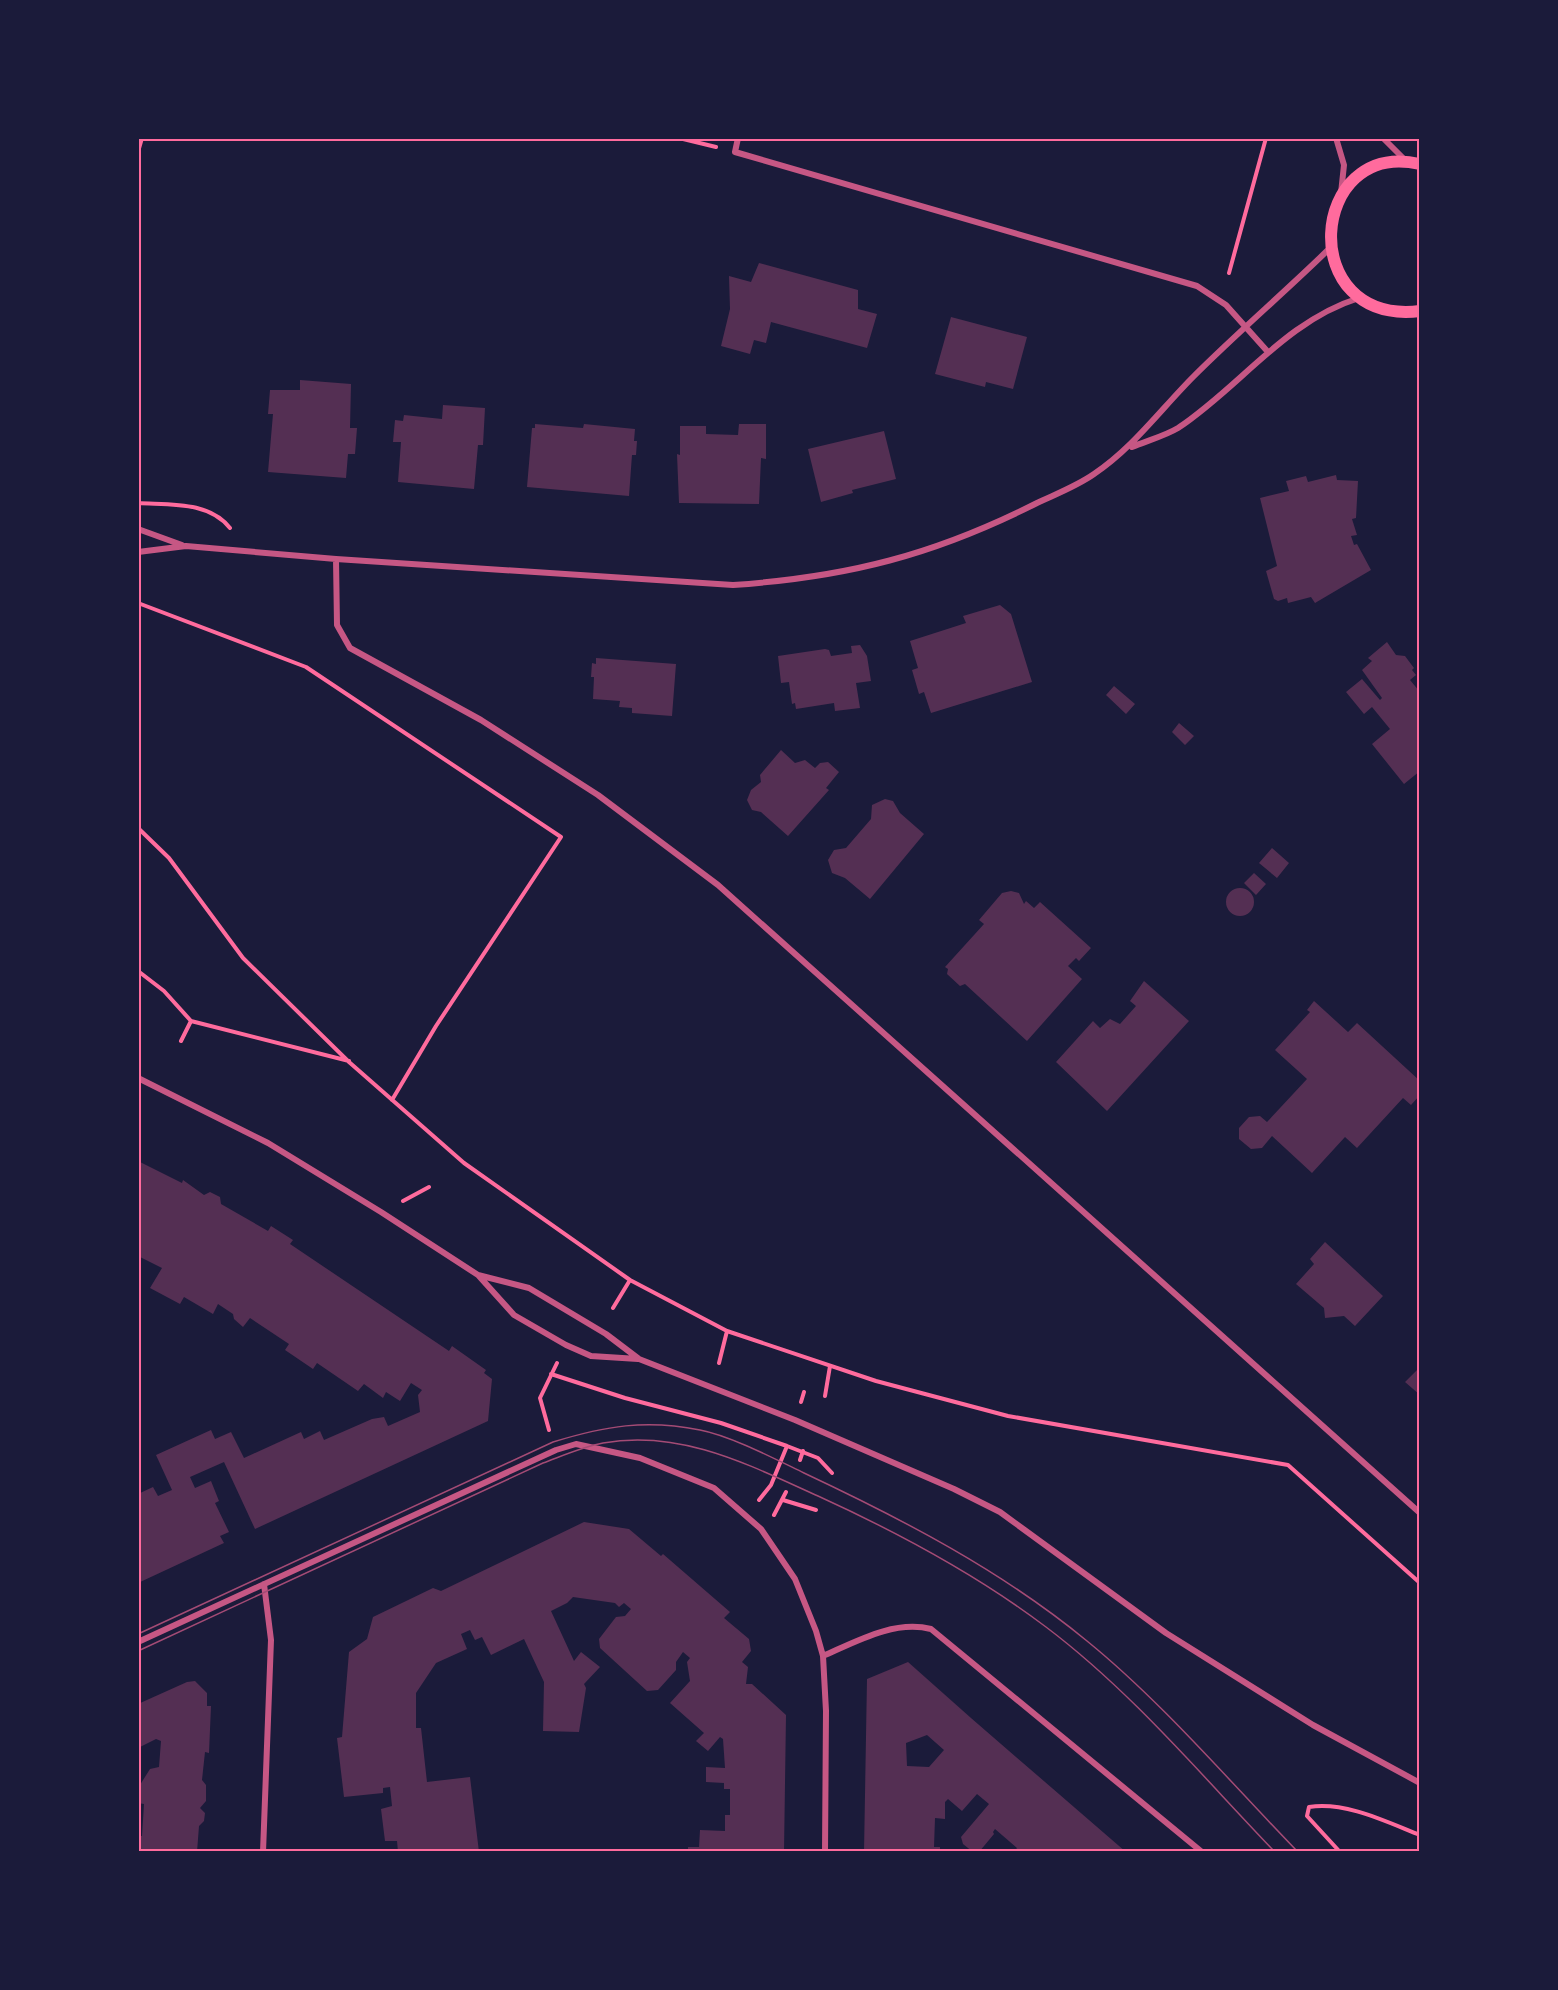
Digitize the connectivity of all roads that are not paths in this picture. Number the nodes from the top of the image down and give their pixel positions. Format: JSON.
{"nodes":[{"id":1,"x":738,"y":138,"type":"edge"},
{"id":2,"x":1336,"y":138,"type":"edge"},
{"id":3,"x":1383,"y":138,"type":"edge"},
{"id":4,"x":1406,"y":161,"type":"junction"},
{"id":5,"x":1420,"y":164,"type":"edge"},
{"id":6,"x":1340,"y":195,"type":"junction"},
{"id":7,"x":1329,"y":249,"type":"junction"},
{"id":8,"x":1359,"y":297,"type":"junction"},
{"id":9,"x":1420,"y":313,"type":"edge"},
{"id":10,"x":1245,"y":325,"type":"junction"},
{"id":11,"x":1268,"y":352,"type":"junction"},
{"id":12,"x":1128,"y":448,"type":"junction"},
{"id":13,"x":138,"y":529,"type":"edge"},
{"id":14,"x":186,"y":546,"type":"junction"},
{"id":15,"x":138,"y":552,"type":"edge"},
{"id":16,"x":336,"y":559,"type":"junction"},
{"id":17,"x":138,"y":1078,"type":"edge"},
{"id":18,"x":478,"y":1275,"type":"junction"},
{"id":19,"x":639,"y":1359,"type":"junction"},
{"id":20,"x":1420,"y":1513,"type":"edge"},
{"id":21,"x":264,"y":1584,"type":"junction"},
{"id":22,"x":138,"y":1642,"type":"edge"},
{"id":23,"x":823,"y":1656,"type":"junction"},
{"id":24,"x":1420,"y":1783,"type":"edge"},
{"id":25,"x":263,"y":1852,"type":"edge"},
{"id":26,"x":825,"y":1852,"type":"edge"},
{"id":27,"x":1202,"y":1852,"type":"edge"}],
"edges":[{"from":1,"to":10,"type":"street"},
{"from":2,"to":6,"type":"street"},
{"from":3,"to":4,"type":"street"},
{"from":4,"to":5,"type":"main road"},
{"from":4,"to":6,"type":"main road"},
{"from":6,"to":7,"type":"main road"},
{"from":7,"to":8,"type":"main road"},
{"from":7,"to":10,"type":"street"},
{"from":8,"to":9,"type":"main road"},
{"from":8,"to":11,"type":"street"},
{"from":10,"to":11,"type":"street"},
{"from":10,"to":12,"type":"street"},
{"from":11,"to":12,"type":"street"},
{"from":12,"to":16,"type":"street"},
{"from":13,"to":14,"type":"street"},
{"from":14,"to":15,"type":"street"},
{"from":14,"to":16,"type":"street"},
{"from":16,"to":20,"type":"street"},
{"from":17,"to":18,"type":"street"},
{"from":18,"to":19,"type":"street"},
{"from":18,"to":19,"type":"street"},
{"from":19,"to":24,"type":"street"},
{"from":21,"to":22,"type":"street"},
{"from":21,"to":23,"type":"street"},
{"from":21,"to":25,"type":"street"},
{"from":23,"to":26,"type":"street"},
{"from":23,"to":27,"type":"street"}]}
